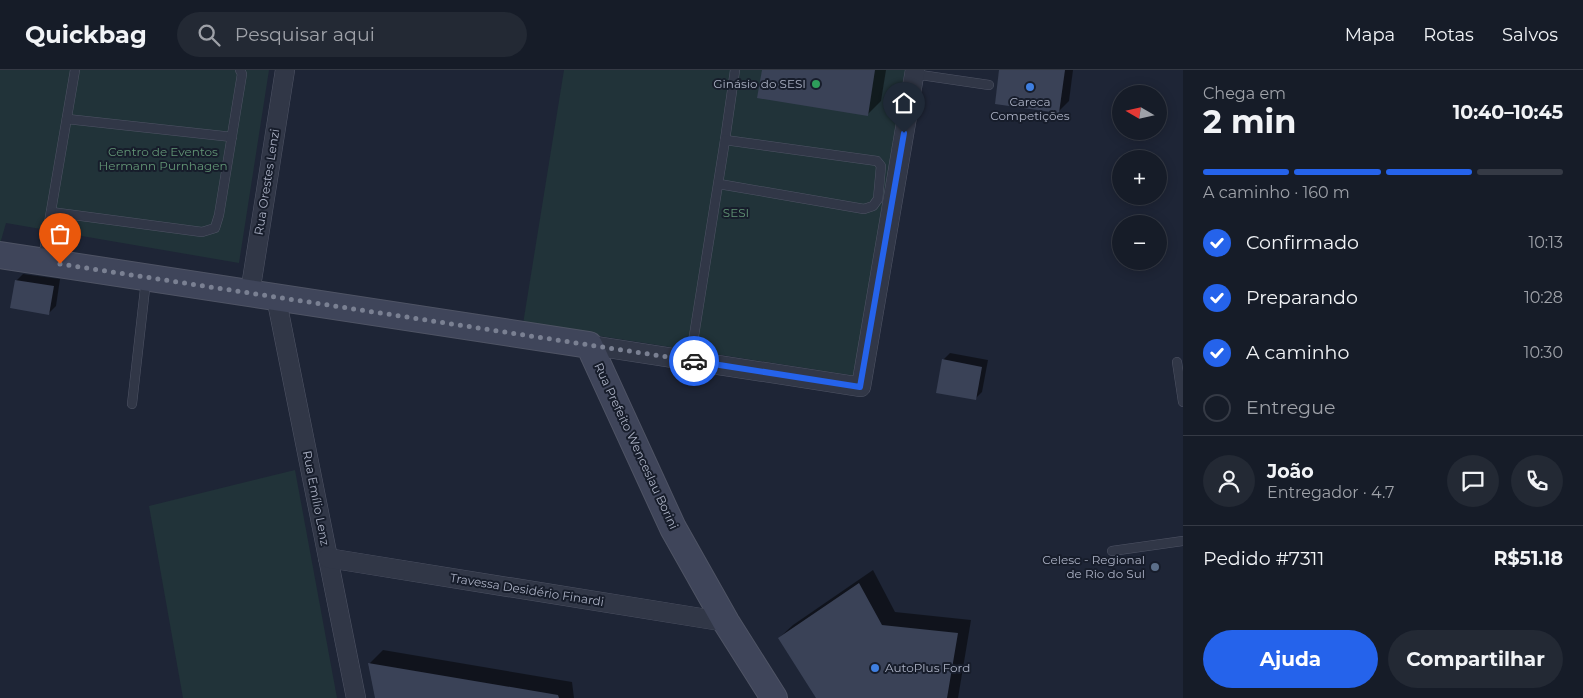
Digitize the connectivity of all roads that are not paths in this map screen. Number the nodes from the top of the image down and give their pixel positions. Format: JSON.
{"nodes":[{"id":1,"x":75,"y":70,"type":"edge"},
{"id":2,"x":240,"y":70,"type":"edge"},
{"id":3,"x":284,"y":70,"type":"edge"},
{"id":4,"x":735,"y":70,"type":"edge"},
{"id":5,"x":914,"y":72,"type":"edge"},
{"id":6,"x":989,"y":85,"type":"dead end"},
{"id":7,"x":67,"y":118,"type":"junction"},
{"id":8,"x":232,"y":137,"type":"junction"},
{"id":9,"x":725,"y":140,"type":"junction"},
{"id":10,"x":719,"y":184,"type":"junction"},
{"id":11,"x":51,"y":212,"type":"junction"},
{"id":12,"x":0,"y":255,"type":"edge"},
{"id":13,"x":43,"y":261,"type":"junction"},
{"id":14,"x":146,"y":277,"type":"junction"},
{"id":15,"x":250,"y":293,"type":"junction"},
{"id":16,"x":276,"y":297,"type":"junction"},
{"id":17,"x":589,"y":345,"type":"junction"},
{"id":18,"x":690,"y":361,"type":"junction"},
{"id":19,"x":1177,"y":362,"type":"dead end"},
{"id":20,"x":1183,"y":402,"type":"edge"},
{"id":21,"x":132,"y":404,"type":"dead end"},
{"id":22,"x":1183,"y":541,"type":"edge"},
{"id":23,"x":1112,"y":551,"type":"dead end"},
{"id":24,"x":328,"y":558,"type":"junction"},
{"id":25,"x":726,"y":622,"type":"junction"},
{"id":26,"x":356,"y":698,"type":"edge"},
{"id":27,"x":774,"y":698,"type":"edge"}],
"edges":[{"from":1,"to":7,"type":"lane"},
{"from":2,"to":8,"type":"lane"},
{"from":3,"to":15,"type":"street","name":"Rua Orestes Lenzi"},
{"from":4,"to":9,"type":"lane"},
{"from":5,"to":6,"type":"lane"},
{"from":5,"to":18,"type":"street"},
{"from":7,"to":8,"type":"lane"},
{"from":7,"to":11,"type":"lane"},
{"from":8,"to":11,"type":"lane"},
{"from":9,"to":10,"type":"lane"},
{"from":9,"to":10,"type":"lane"},
{"from":10,"to":18,"type":"lane"},
{"from":11,"to":13,"type":"lane"},
{"from":12,"to":13,"type":"street"},
{"from":13,"to":14,"type":"street"},
{"from":14,"to":15,"type":"street"},
{"from":14,"to":21,"type":"lane"},
{"from":15,"to":16,"type":"street"},
{"from":16,"to":17,"type":"street"},
{"from":16,"to":24,"type":"street","name":"Rua Emílio Lenz"},
{"from":17,"to":18,"type":"street"},
{"from":17,"to":25,"type":"street","name":"Rua Prefeito Wenceslau Borini"},
{"from":19,"to":20,"type":"lane"},
{"from":22,"to":23,"type":"lane"},
{"from":24,"to":25,"type":"street","name":"Travessa Desidério Finardi"},
{"from":24,"to":26,"type":"street","name":"Rua Emílio Lenz"},
{"from":25,"to":27,"type":"street","name":"Rua Prefeito Wenceslau Borini"}]}
